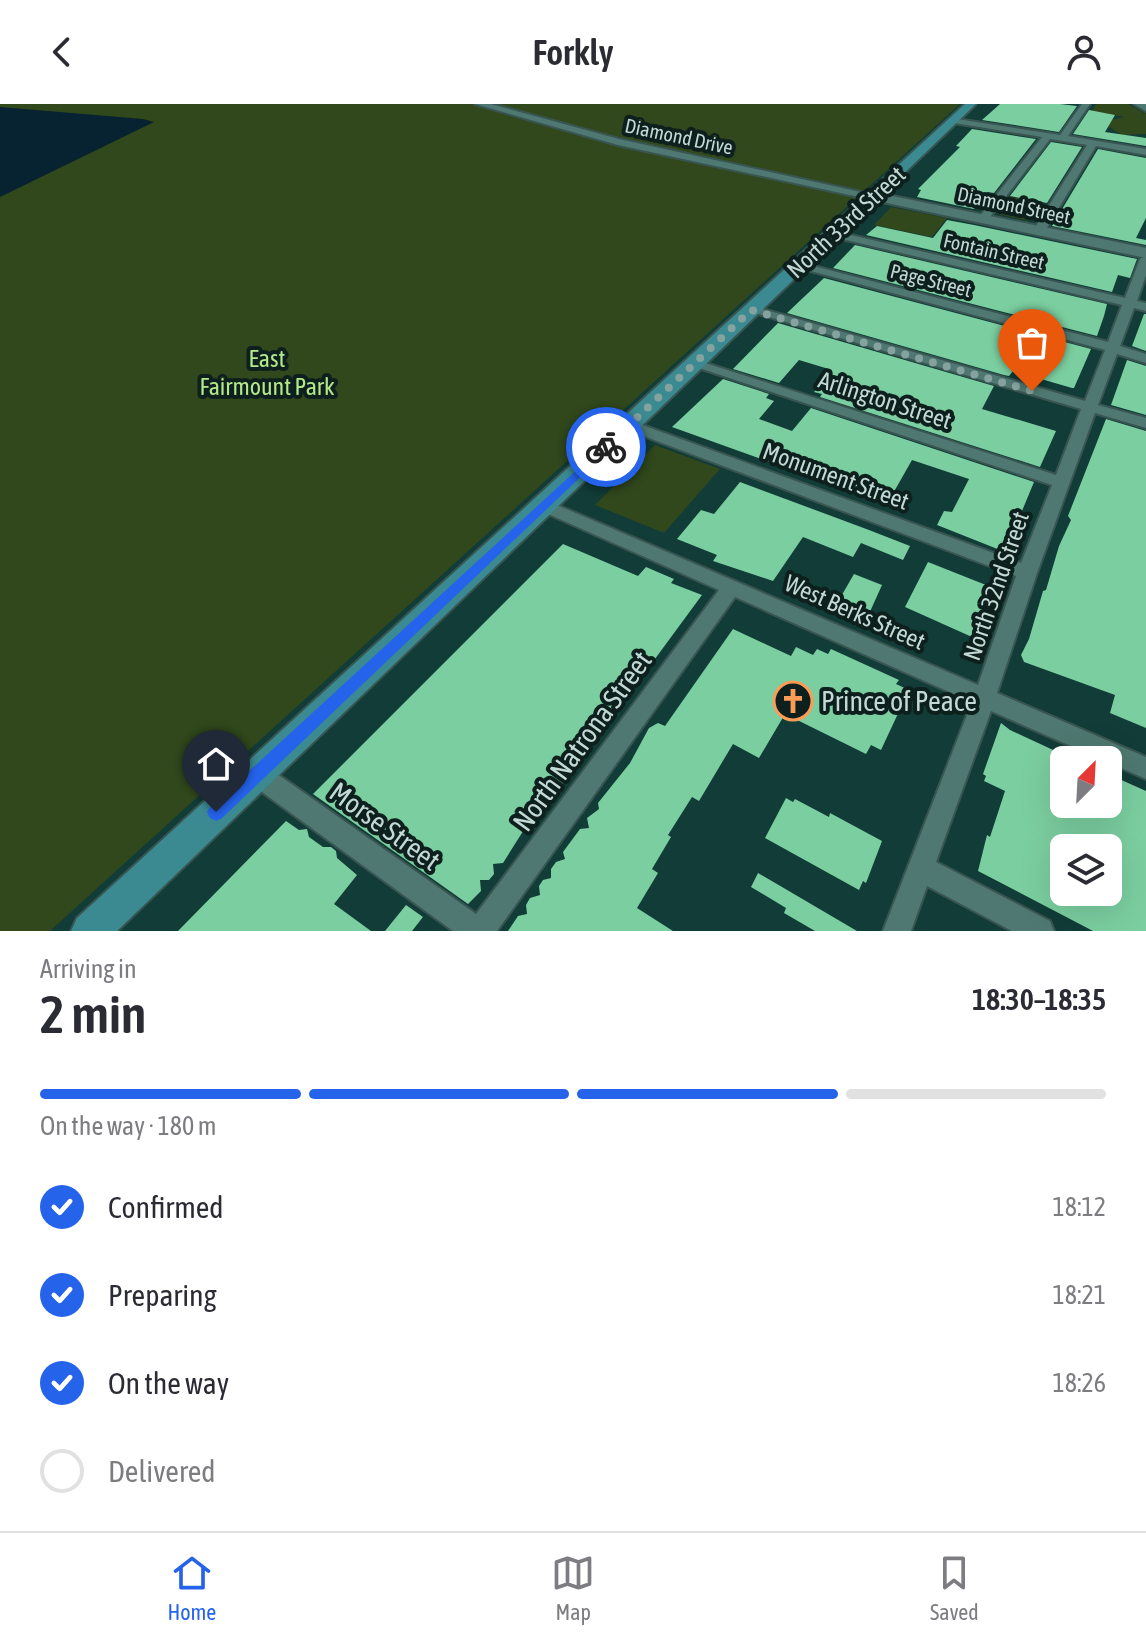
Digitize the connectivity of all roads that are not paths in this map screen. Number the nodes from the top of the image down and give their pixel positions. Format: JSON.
{"nodes":[{"id":1,"x":480,"y":104,"type":"edge"},
{"id":2,"x":1086,"y":104,"type":"edge"},
{"id":3,"x":1139,"y":104,"type":"edge"},
{"id":4,"x":1146,"y":108,"type":"edge"},
{"id":5,"x":963,"y":112,"type":"edge"},
{"id":6,"x":1048,"y":136,"type":"junction"},
{"id":7,"x":1062,"y":138,"type":"junction"},
{"id":8,"x":1093,"y":143,"type":"junction"},
{"id":9,"x":1146,"y":152,"type":"edge"},
{"id":10,"x":873,"y":196,"type":"junction"},
{"id":11,"x":983,"y":219,"type":"junction"},
{"id":12,"x":1039,"y":231,"type":"junction"},
{"id":13,"x":833,"y":234,"type":"junction"},
{"id":14,"x":1146,"y":256,"type":"edge"},
{"id":15,"x":798,"y":266,"type":"junction"},
{"id":16,"x":1138,"y":305,"type":"edge"},
{"id":17,"x":751,"y":310,"type":"junction"},
{"id":18,"x":1112,"y":349,"type":"junction"},
{"id":19,"x":1146,"y":359,"type":"edge"},
{"id":20,"x":694,"y":364,"type":"junction"},
{"id":21,"x":1090,"y":407,"type":"junction"},
{"id":22,"x":1146,"y":423,"type":"edge"},
{"id":23,"x":628,"y":425,"type":"junction"},
{"id":24,"x":1061,"y":482,"type":"junction"},
{"id":25,"x":543,"y":505,"type":"junction"},
{"id":26,"x":1027,"y":573,"type":"junction"},
{"id":27,"x":732,"y":587,"type":"junction"},
{"id":28,"x":985,"y":697,"type":"junction"},
{"id":29,"x":1146,"y":768,"type":"edge"},
{"id":30,"x":257,"y":774,"type":"junction"},
{"id":31,"x":922,"y":869,"type":"junction"},
{"id":32,"x":91,"y":931,"type":"edge"},
{"id":33,"x":478,"y":931,"type":"edge"},
{"id":34,"x":897,"y":931,"type":"edge"},
{"id":35,"x":1040,"y":931,"type":"edge"}],
"edges":[{"from":1,"to":10,"type":"street","name":"Diamond Drive"},
{"from":2,"to":7,"type":"street"},
{"from":3,"to":4,"type":"street"},
{"from":5,"to":6,"type":"street"},
{"from":5,"to":10,"type":"main road","name":"North 33rd Street"},
{"from":6,"to":7,"type":"street"},
{"from":6,"to":11,"type":"street"},
{"from":7,"to":8,"type":"street"},
{"from":8,"to":9,"type":"street"},
{"from":8,"to":12,"type":"street"},
{"from":10,"to":11,"type":"main road","name":"Diamond Street"},
{"from":10,"to":13,"type":"main road","name":"North 33rd Street"},
{"from":11,"to":12,"type":"main road","name":"Diamond Street"},
{"from":12,"to":14,"type":"main road","name":"Diamond Street"},
{"from":13,"to":15,"type":"main road","name":"North 33rd Street"},
{"from":13,"to":16,"type":"street","name":"Fontain Street"},
{"from":14,"to":16,"type":"street","name":"North 32nd Street"},
{"from":15,"to":17,"type":"main road","name":"North 33rd Street"},
{"from":15,"to":18,"type":"street","name":"Page Street"},
{"from":16,"to":18,"type":"street","name":"North 32nd Street"},
{"from":17,"to":20,"type":"main road","name":"North 33rd Street"},
{"from":17,"to":21,"type":"street"},
{"from":18,"to":19,"type":"street","name":"Page Street"},
{"from":18,"to":21,"type":"street","name":"North 32nd Street"},
{"from":20,"to":23,"type":"main road","name":"North 33rd Street"},
{"from":20,"to":24,"type":"street","name":"Arlington Street"},
{"from":21,"to":22,"type":"street"},
{"from":21,"to":24,"type":"street","name":"North 32nd Street"},
{"from":23,"to":25,"type":"main road","name":"North 33rd Street"},
{"from":23,"to":26,"type":"street","name":"Monument Street"},
{"from":24,"to":26,"type":"street","name":"North 32nd Street"},
{"from":25,"to":27,"type":"street","name":"West Berks Street"},
{"from":25,"to":30,"type":"main road","name":"North 33rd Street"},
{"from":26,"to":28,"type":"street","name":"North 32nd Street"},
{"from":27,"to":28,"type":"street","name":"West Berks Street"},
{"from":27,"to":33,"type":"street","name":"North Natrona Street"},
{"from":28,"to":29,"type":"street","name":"West Berks Street"},
{"from":28,"to":31,"type":"street","name":"North 32nd Street"},
{"from":30,"to":32,"type":"main road","name":"North 33rd Street"},
{"from":30,"to":33,"type":"street","name":"Morse Street"},
{"from":31,"to":34,"type":"street","name":"North 32nd Street"},
{"from":31,"to":35,"type":"street"}]}
